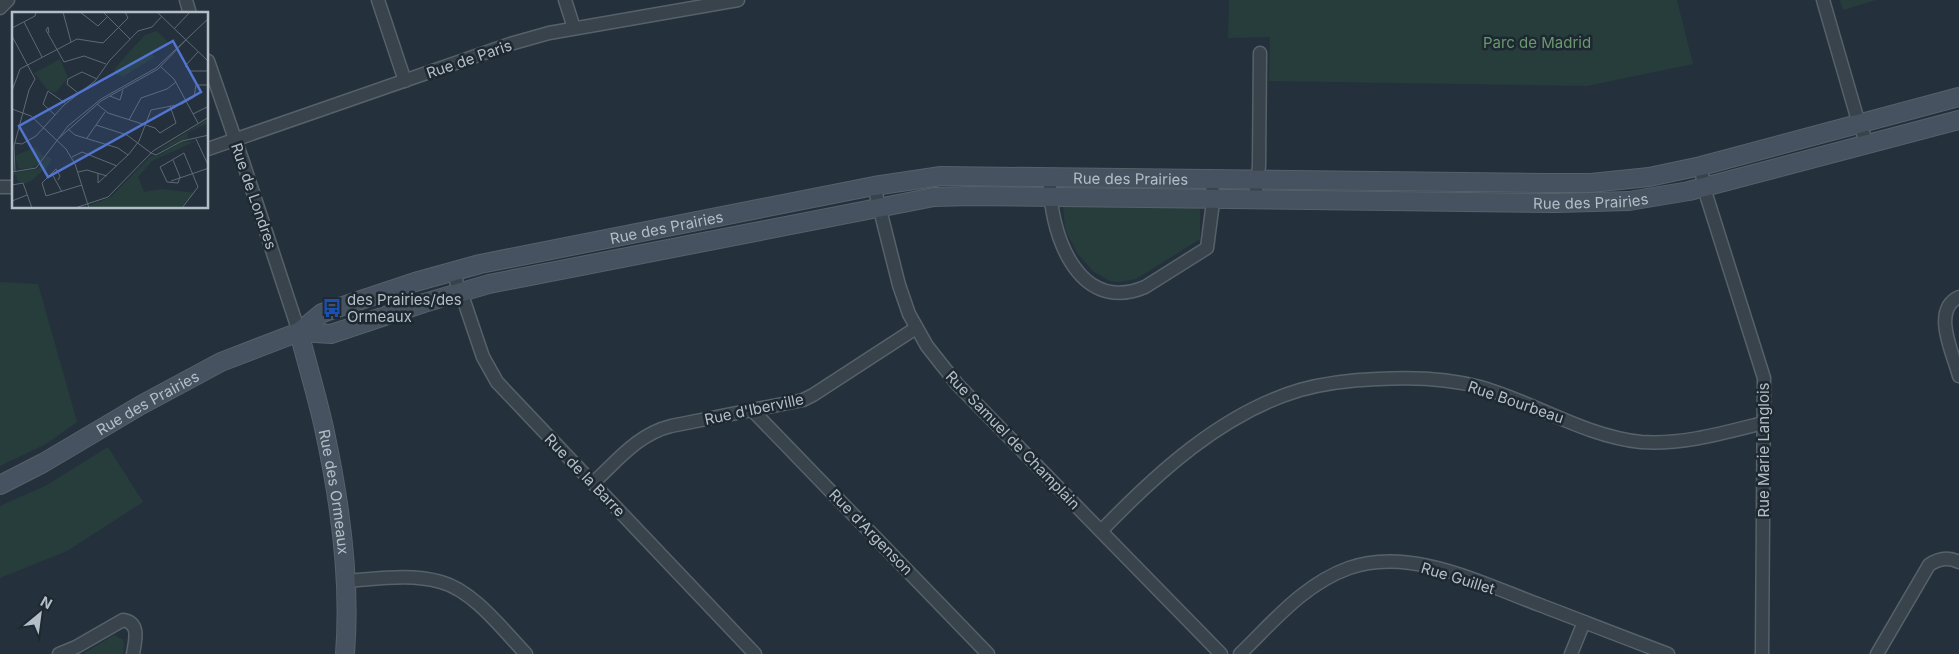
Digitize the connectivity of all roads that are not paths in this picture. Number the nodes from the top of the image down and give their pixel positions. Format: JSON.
{"nodes":[{"id":1,"x":8,"y":0,"type":"edge"},
{"id":2,"x":378,"y":0,"type":"edge"},
{"id":3,"x":564,"y":0,"type":"edge"},
{"id":4,"x":738,"y":0,"type":"edge"},
{"id":5,"x":1823,"y":0,"type":"edge"},
{"id":6,"x":0,"y":8,"type":"edge"},
{"id":7,"x":574,"y":28,"type":"junction"},
{"id":8,"x":1260,"y":53,"type":"dead end"},
{"id":9,"x":209,"y":64,"type":"edge"},
{"id":10,"x":405,"y":81,"type":"junction"},
{"id":11,"x":1959,"y":97,"type":"edge"},
{"id":12,"x":1959,"y":120,"type":"edge"},
{"id":13,"x":1858,"y":124,"type":"junction"},
{"id":14,"x":235,"y":139,"type":"junction"},
{"id":15,"x":1868,"y":144,"type":"junction"},
{"id":16,"x":209,"y":149,"type":"edge"},
{"id":17,"x":1701,"y":166,"type":"junction"},
{"id":18,"x":1050,"y":177,"type":"junction"},
{"id":19,"x":1212,"y":178,"type":"junction"},
{"id":20,"x":1257,"y":179,"type":"junction"},
{"id":21,"x":874,"y":186,"type":"junction"},
{"id":22,"x":1704,"y":188,"type":"junction"},
{"id":23,"x":1049,"y":198,"type":"junction"},
{"id":24,"x":1211,"y":199,"type":"junction"},
{"id":25,"x":1255,"y":199,"type":"junction"},
{"id":26,"x":879,"y":208,"type":"junction"},
{"id":27,"x":454,"y":271,"type":"junction"},
{"id":28,"x":459,"y":293,"type":"junction"},
{"id":29,"x":1959,"y":297,"type":"edge"},
{"id":30,"x":916,"y":328,"type":"junction"},
{"id":31,"x":299,"y":332,"type":"junction"},
{"id":32,"x":1959,"y":376,"type":"edge"},
{"id":33,"x":754,"y":411,"type":"junction"},
{"id":34,"x":1763,"y":423,"type":"junction"},
{"id":35,"x":593,"y":483,"type":"junction"},
{"id":36,"x":0,"y":484,"type":"edge"},
{"id":37,"x":1101,"y":531,"type":"junction"},
{"id":38,"x":1959,"y":562,"type":"edge"},
{"id":39,"x":345,"y":581,"type":"junction"},
{"id":40,"x":1584,"y":622,"type":"junction"},
{"id":41,"x":61,"y":654,"type":"edge"},
{"id":42,"x":133,"y":654,"type":"edge"},
{"id":43,"x":345,"y":654,"type":"edge"},
{"id":44,"x":526,"y":654,"type":"edge"},
{"id":45,"x":755,"y":654,"type":"edge"},
{"id":46,"x":988,"y":654,"type":"edge"},
{"id":47,"x":1221,"y":654,"type":"edge"},
{"id":48,"x":1240,"y":654,"type":"edge"},
{"id":49,"x":1571,"y":654,"type":"edge"},
{"id":50,"x":1668,"y":654,"type":"edge"},
{"id":51,"x":1762,"y":654,"type":"edge"},
{"id":52,"x":1877,"y":654,"type":"edge"}],
"edges":[{"from":1,"to":6,"type":"street"},
{"from":2,"to":10,"type":"street"},
{"from":3,"to":7,"type":"street"},
{"from":4,"to":7,"type":"street","name":"Rue de Paris"},
{"from":5,"to":13,"type":"street"},
{"from":7,"to":10,"type":"street","name":"Rue de Paris"},
{"from":8,"to":20,"type":"street"},
{"from":9,"to":14,"type":"street","name":"Rue de Londres"},
{"from":10,"to":14,"type":"street","name":"Rue de Paris"},
{"from":11,"to":13,"type":"street","name":"Rue des Prairies"},
{"from":12,"to":15,"type":"street","name":"Rue des Prairies"},
{"from":13,"to":15,"type":"street"},
{"from":13,"to":17,"type":"street","name":"Rue des Prairies"},
{"from":14,"to":16,"type":"street","name":"Rue de Paris"},
{"from":14,"to":31,"type":"street","name":"Rue de Londres"},
{"from":15,"to":22,"type":"street","name":"Rue des Prairies"},
{"from":17,"to":20,"type":"street","name":"Rue des Prairies"},
{"from":17,"to":22,"type":"street","name":"Rue Marie Langlois"},
{"from":18,"to":19,"type":"street","name":"Rue des Prairies"},
{"from":18,"to":21,"type":"street","name":"Rue des Prairies"},
{"from":18,"to":23,"type":"street"},
{"from":19,"to":20,"type":"street","name":"Rue des Prairies"},
{"from":19,"to":24,"type":"street"},
{"from":20,"to":25,"type":"street"},
{"from":21,"to":26,"type":"street","name":"Rue Samuel de Champlain"},
{"from":21,"to":27,"type":"street","name":"Rue des Prairies"},
{"from":22,"to":25,"type":"street","name":"Rue des Prairies"},
{"from":22,"to":34,"type":"street","name":"Rue Marie Langlois"},
{"from":23,"to":24,"type":"street","name":"Rue des Prairies"},
{"from":23,"to":24,"type":"street"},
{"from":23,"to":26,"type":"street","name":"Rue des Prairies"},
{"from":24,"to":25,"type":"street","name":"Rue des Prairies"},
{"from":26,"to":28,"type":"street","name":"Rue des Prairies"},
{"from":26,"to":30,"type":"street","name":"Rue Samuel de Champlain"},
{"from":27,"to":28,"type":"street","name":"Rue de la Barre"},
{"from":27,"to":31,"type":"street","name":"Rue des Prairies"},
{"from":28,"to":31,"type":"street","name":"Rue des Prairies"},
{"from":28,"to":35,"type":"street","name":"Rue de la Barre"},
{"from":29,"to":32,"type":"street"},
{"from":30,"to":33,"type":"street","name":"Rue d'Iberville"},
{"from":30,"to":37,"type":"street","name":"Rue Samuel de Champlain"},
{"from":31,"to":36,"type":"street","name":"Rue des Prairies"},
{"from":31,"to":39,"type":"street","name":"Rue des Ormeaux"},
{"from":33,"to":35,"type":"street","name":"Rue d'Iberville"},
{"from":33,"to":46,"type":"street","name":"Rue d'Argenson"},
{"from":34,"to":37,"type":"street","name":"Rue Bourbeau"},
{"from":34,"to":51,"type":"street","name":"Rue Marie Langlois"},
{"from":35,"to":45,"type":"street","name":"Rue de la Barre"},
{"from":37,"to":47,"type":"street","name":"Rue Samuel de Champlain"},
{"from":38,"to":52,"type":"street"},
{"from":39,"to":43,"type":"street","name":"Rue des Ormeaux"},
{"from":39,"to":44,"type":"street"},
{"from":40,"to":48,"type":"street","name":"Rue Guillet"},
{"from":40,"to":49,"type":"street"},
{"from":40,"to":50,"type":"street","name":"Rue Guillet"},
{"from":41,"to":42,"type":"street"}]}
